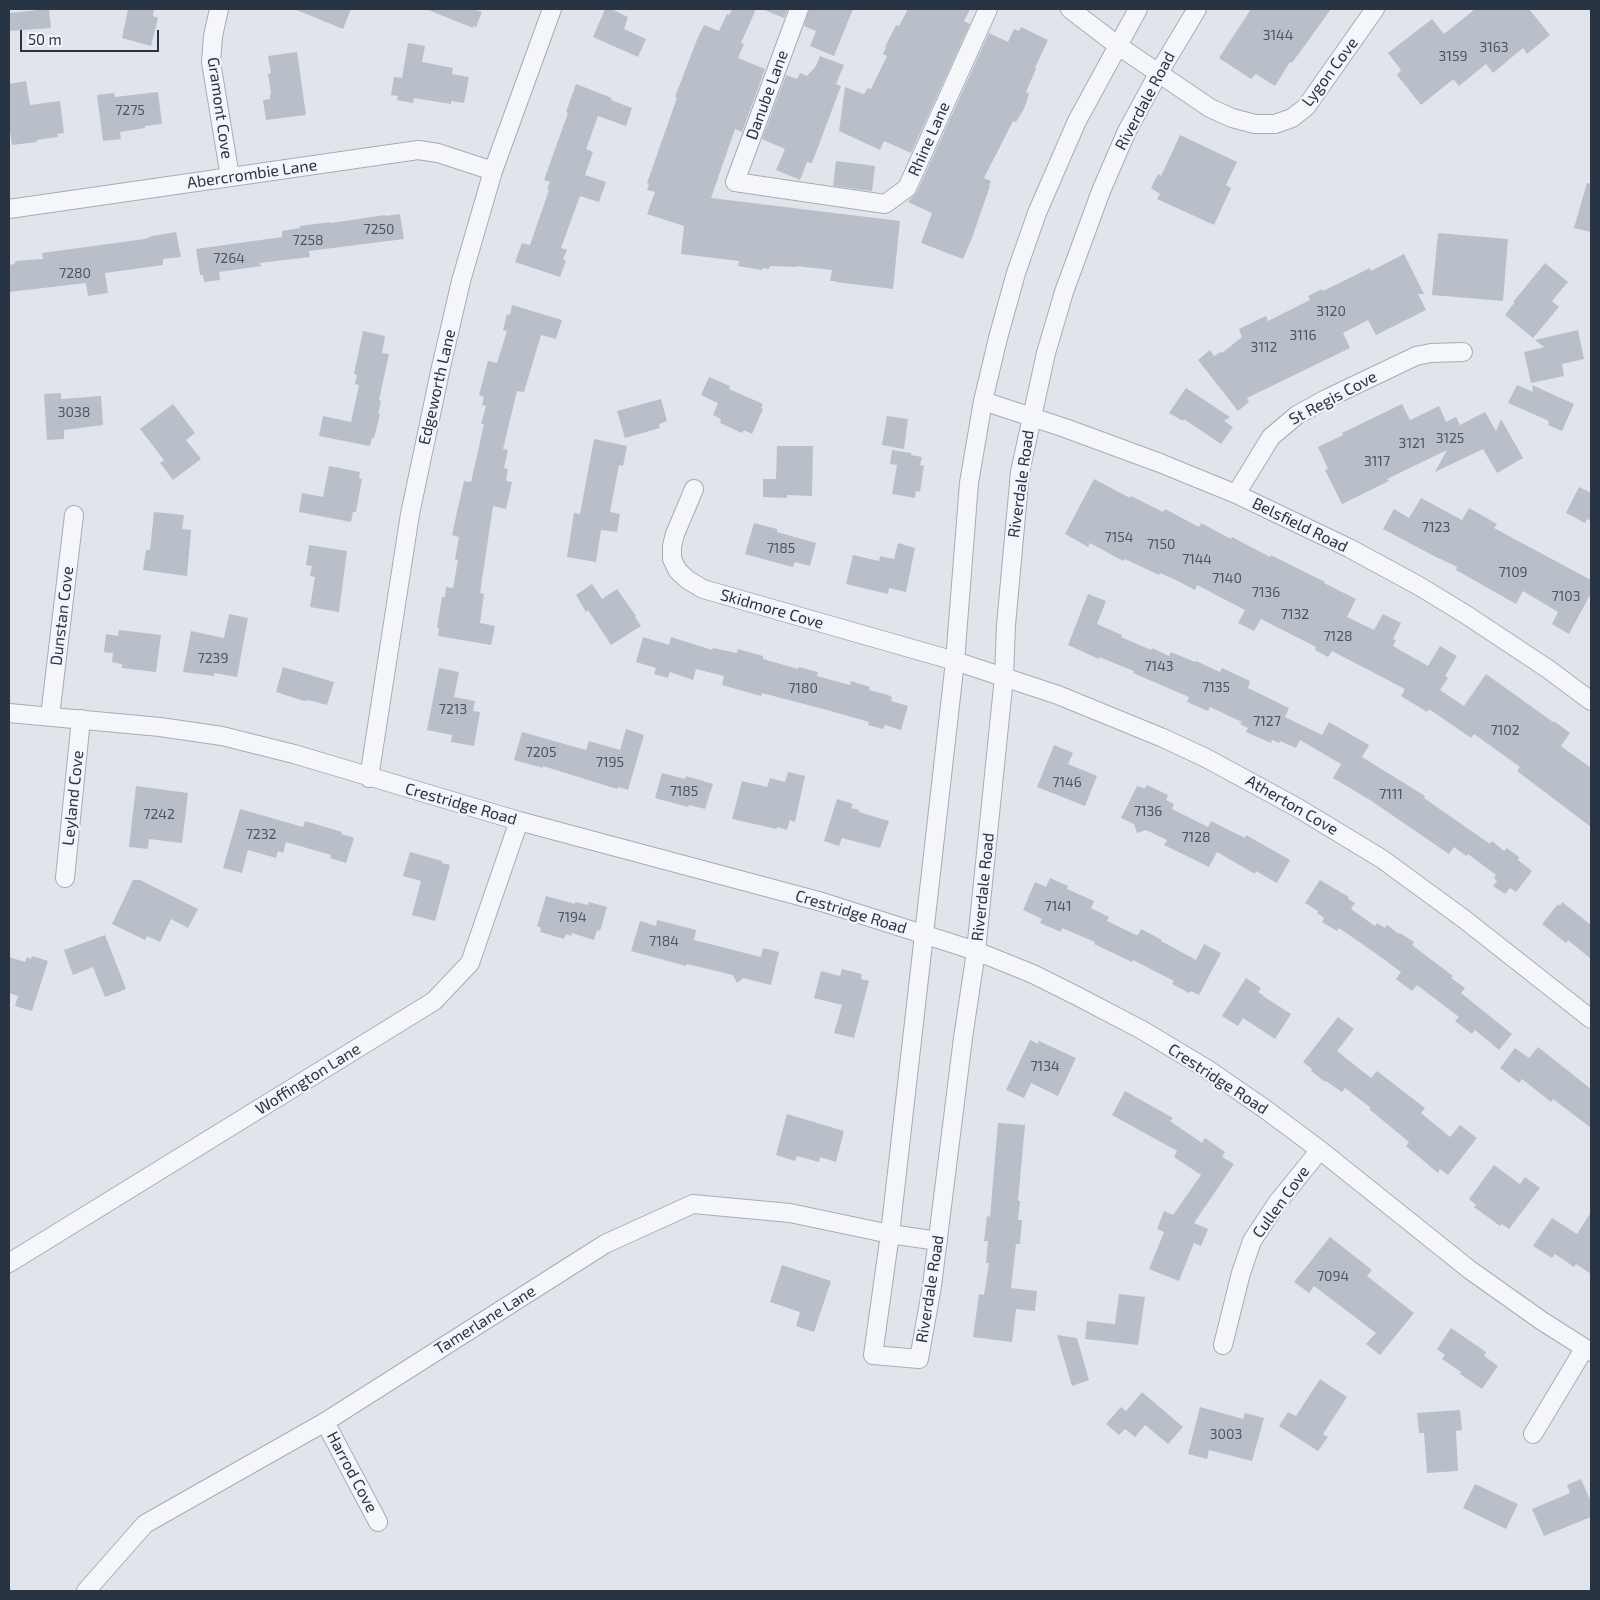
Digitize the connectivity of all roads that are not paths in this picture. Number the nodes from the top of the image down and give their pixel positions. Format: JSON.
{"nodes":[{"id":1,"x":219,"y":9,"type":"edge"},
{"id":2,"x":552,"y":9,"type":"edge"},
{"id":3,"x":799,"y":9,"type":"edge"},
{"id":4,"x":988,"y":9,"type":"edge"},
{"id":5,"x":1070,"y":9,"type":"edge"},
{"id":6,"x":1138,"y":9,"type":"edge"},
{"id":7,"x":1197,"y":9,"type":"edge"},
{"id":8,"x":1376,"y":9,"type":"edge"},
{"id":9,"x":1117,"y":45,"type":"junction"},
{"id":10,"x":1158,"y":74,"type":"junction"},
{"id":11,"x":493,"y":171,"type":"junction"},
{"id":12,"x":230,"y":177,"type":"junction"},
{"id":13,"x":735,"y":182,"type":"joint"},
{"id":14,"x":9,"y":209,"type":"edge"},
{"id":15,"x":1463,"y":352,"type":"dead end"},
{"id":16,"x":983,"y":401,"type":"junction"},
{"id":17,"x":1031,"y":417,"type":"junction"},
{"id":18,"x":694,"y":489,"type":"dead end"},
{"id":19,"x":1236,"y":494,"type":"junction"},
{"id":20,"x":74,"y":515,"type":"dead end"},
{"id":21,"x":955,"y":661,"type":"junction"},
{"id":22,"x":1004,"y":677,"type":"junction"},
{"id":23,"x":1589,"y":693,"type":"edge"},
{"id":24,"x":9,"y":713,"type":"edge"},
{"id":25,"x":50,"y":716,"type":"junction"},
{"id":26,"x":81,"y":719,"type":"junction"},
{"id":27,"x":369,"y":778,"type":"junction"},
{"id":28,"x":519,"y":821,"type":"junction"},
{"id":29,"x":65,"y":878,"type":"dead end"},
{"id":30,"x":924,"y":934,"type":"junction"},
{"id":31,"x":976,"y":951,"type":"junction"},
{"id":32,"x":1591,"y":1019,"type":"edge"},
{"id":33,"x":1320,"y":1150,"type":"junction"},
{"id":34,"x":890,"y":1234,"type":"junction"},
{"id":35,"x":938,"y":1241,"type":"junction"},
{"id":36,"x":9,"y":1263,"type":"edge"},
{"id":37,"x":1223,"y":1345,"type":"dead end"},
{"id":38,"x":1588,"y":1350,"type":"edge"},
{"id":39,"x":325,"y":1422,"type":"junction"},
{"id":40,"x":1533,"y":1434,"type":"dead end"},
{"id":41,"x":378,"y":1522,"type":"dead end"},
{"id":42,"x":86,"y":1591,"type":"edge"}],
"edges":[{"from":1,"to":12,"type":"street","name":"Gramont Cove"},
{"from":2,"to":11,"type":"street","name":"Edgeworth Lane"},
{"from":3,"to":13,"type":"street","name":"Danube Lane"},
{"from":4,"to":13,"type":"street","name":"Rhine Lane"},
{"from":5,"to":9,"type":"street","name":"Lygon Cove"},
{"from":6,"to":9,"type":"street","name":"Riverdale Road"},
{"from":7,"to":10,"type":"street","name":"Riverdale Road"},
{"from":8,"to":10,"type":"street","name":"Lygon Cove"},
{"from":9,"to":10,"type":"street","name":"Lygon Cove"},
{"from":9,"to":16,"type":"street","name":"Riverdale Road"},
{"from":10,"to":17,"type":"street","name":"Riverdale Road"},
{"from":11,"to":12,"type":"street","name":"Abercrombie Lane"},
{"from":11,"to":27,"type":"street","name":"Edgeworth Lane"},
{"from":12,"to":14,"type":"street","name":"Abercrombie Lane"},
{"from":15,"to":19,"type":"street","name":"St Regis Cove"},
{"from":16,"to":17,"type":"street","name":"Belsfield Road"},
{"from":16,"to":21,"type":"street","name":"Riverdale Road"},
{"from":17,"to":19,"type":"street","name":"Belsfield Road"},
{"from":17,"to":22,"type":"street","name":"Riverdale Road"},
{"from":18,"to":21,"type":"street","name":"Skidmore Cove"},
{"from":19,"to":23,"type":"street","name":"Belsfield Road"},
{"from":20,"to":25,"type":"street","name":"Dunstan Cove"},
{"from":21,"to":22,"type":"street","name":"Atherton Cove"},
{"from":21,"to":30,"type":"street","name":"Riverdale Road"},
{"from":22,"to":31,"type":"street","name":"Riverdale Road"},
{"from":22,"to":32,"type":"street","name":"Atherton Cove"},
{"from":24,"to":25,"type":"street","name":"Crestridge Road"},
{"from":25,"to":26,"type":"street","name":"Crestridge Road"},
{"from":26,"to":27,"type":"street","name":"Crestridge Road"},
{"from":26,"to":29,"type":"street","name":"Leyland Cove"},
{"from":27,"to":28,"type":"street","name":"Crestridge Road"},
{"from":28,"to":30,"type":"street","name":"Crestridge Road"},
{"from":28,"to":36,"type":"street","name":"Woffington Lane"},
{"from":30,"to":31,"type":"street","name":"Crestridge Road"},
{"from":30,"to":34,"type":"street","name":"Riverdale Road"},
{"from":31,"to":33,"type":"street","name":"Crestridge Road"},
{"from":31,"to":35,"type":"street","name":"Riverdale Road"},
{"from":33,"to":37,"type":"street","name":"Cullen Cove"},
{"from":33,"to":38,"type":"street","name":"Crestridge Road"},
{"from":34,"to":35,"type":"street","name":"Tamerlane Lane"},
{"from":34,"to":35,"type":"street","name":"Riverdale Road"},
{"from":34,"to":39,"type":"street","name":"Tamerlane Lane"},
{"from":38,"to":40,"type":"street"},
{"from":39,"to":41,"type":"street","name":"Harrod Cove"},
{"from":39,"to":42,"type":"street","name":"Tamerlane Lane"}]}
